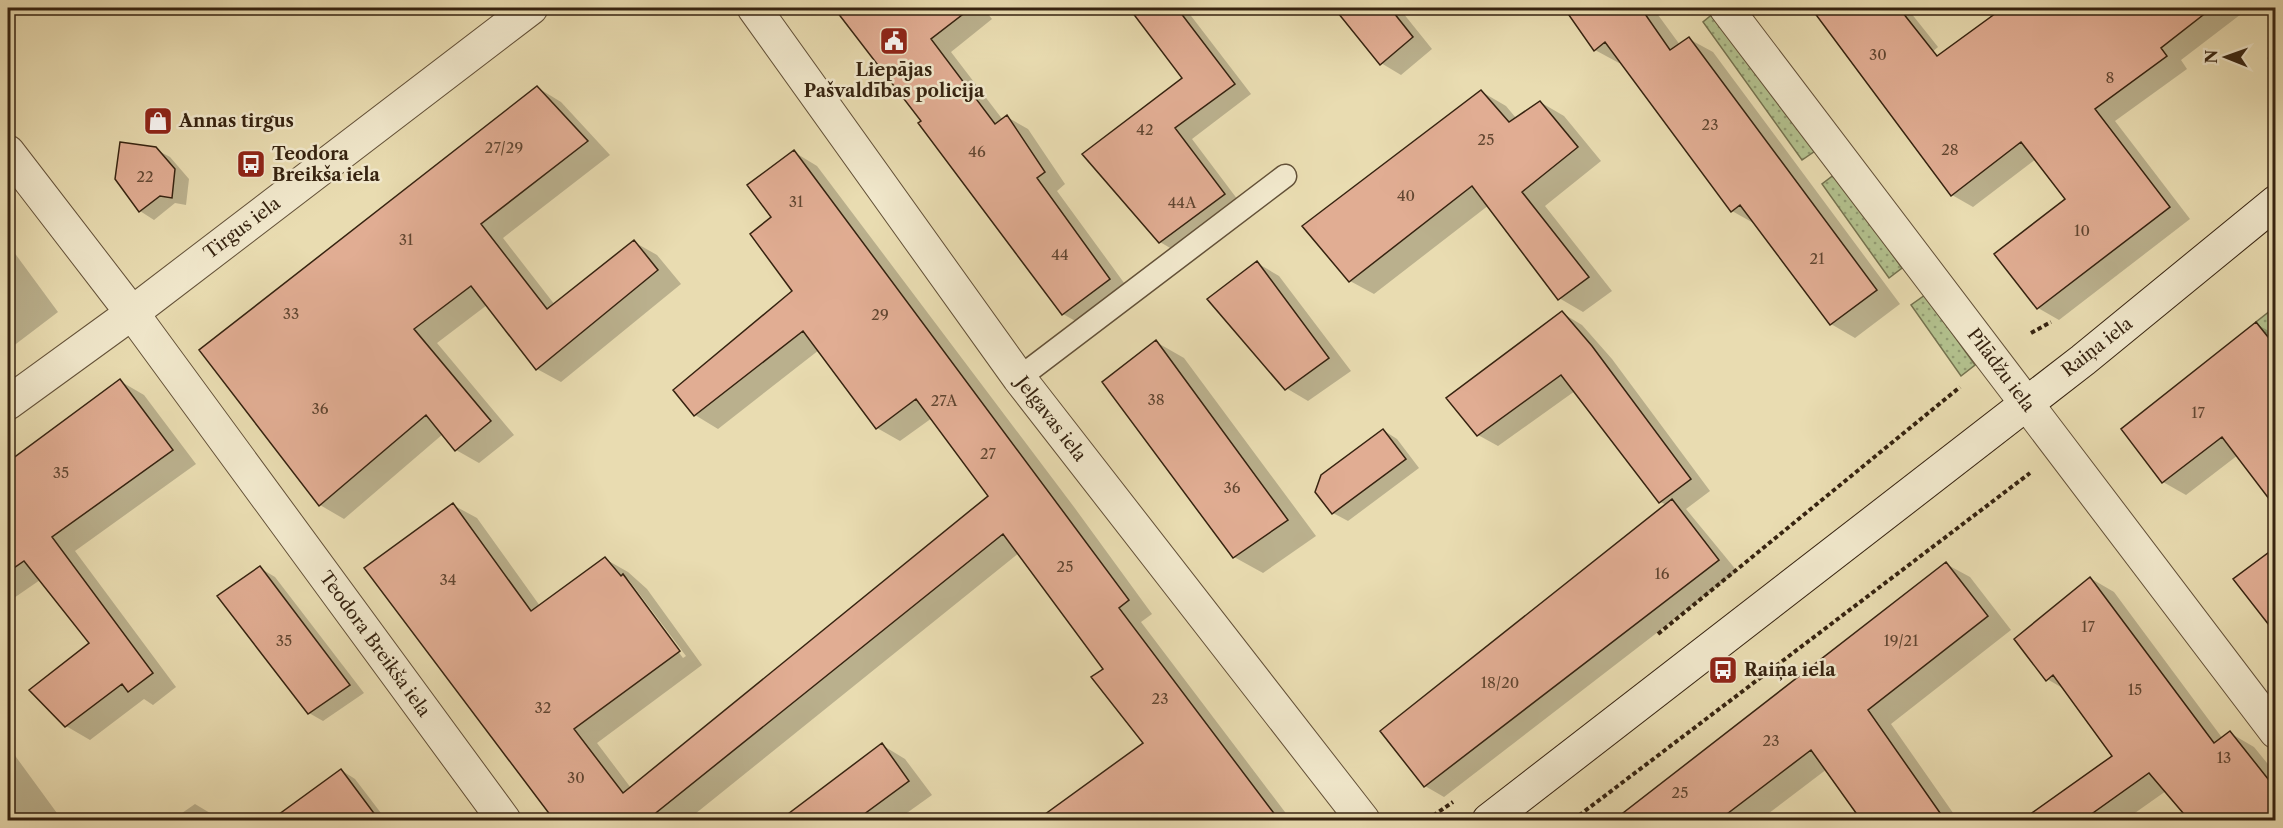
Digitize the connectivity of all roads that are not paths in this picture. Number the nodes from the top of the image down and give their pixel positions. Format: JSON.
{"nodes":[{"id":1,"x":531,"y":8,"type":"edge"},
{"id":2,"x":754,"y":8,"type":"edge"},
{"id":3,"x":1726,"y":8,"type":"edge"},
{"id":4,"x":8,"y":152,"type":"edge"},
{"id":5,"x":1285,"y":176,"type":"dead end"},
{"id":6,"x":2276,"y":202,"type":"edge"},
{"id":7,"x":132,"y":313,"type":"junction"},
{"id":8,"x":1019,"y":378,"type":"junction"},
{"id":9,"x":2026,"y":402,"type":"junction"},
{"id":10,"x":8,"y":403,"type":"edge"},
{"id":11,"x":2276,"y":732,"type":"edge"},
{"id":12,"x":504,"y":820,"type":"edge"},
{"id":13,"x":1363,"y":820,"type":"edge"},
{"id":14,"x":1489,"y":820,"type":"edge"}],
"edges":[{"from":1,"to":7,"type":"street","name":"Tirgus iela"},
{"from":2,"to":8,"type":"street","name":"Jelgavas iela"},
{"from":3,"to":9,"type":"street","name":"Pīlādžu iela"},
{"from":4,"to":7,"type":"street","name":"Teodora Breikša iela"},
{"from":5,"to":8,"type":"lane"},
{"from":6,"to":9,"type":"street","name":"Raiņa iela"},
{"from":7,"to":10,"type":"street","name":"Tirgus iela"},
{"from":7,"to":12,"type":"street","name":"Teodora Breikša iela"},
{"from":8,"to":13,"type":"street","name":"Jelgavas iela"},
{"from":9,"to":11,"type":"street","name":"Pīlādžu iela"},
{"from":9,"to":14,"type":"street","name":"Raiņa iela"}]}
